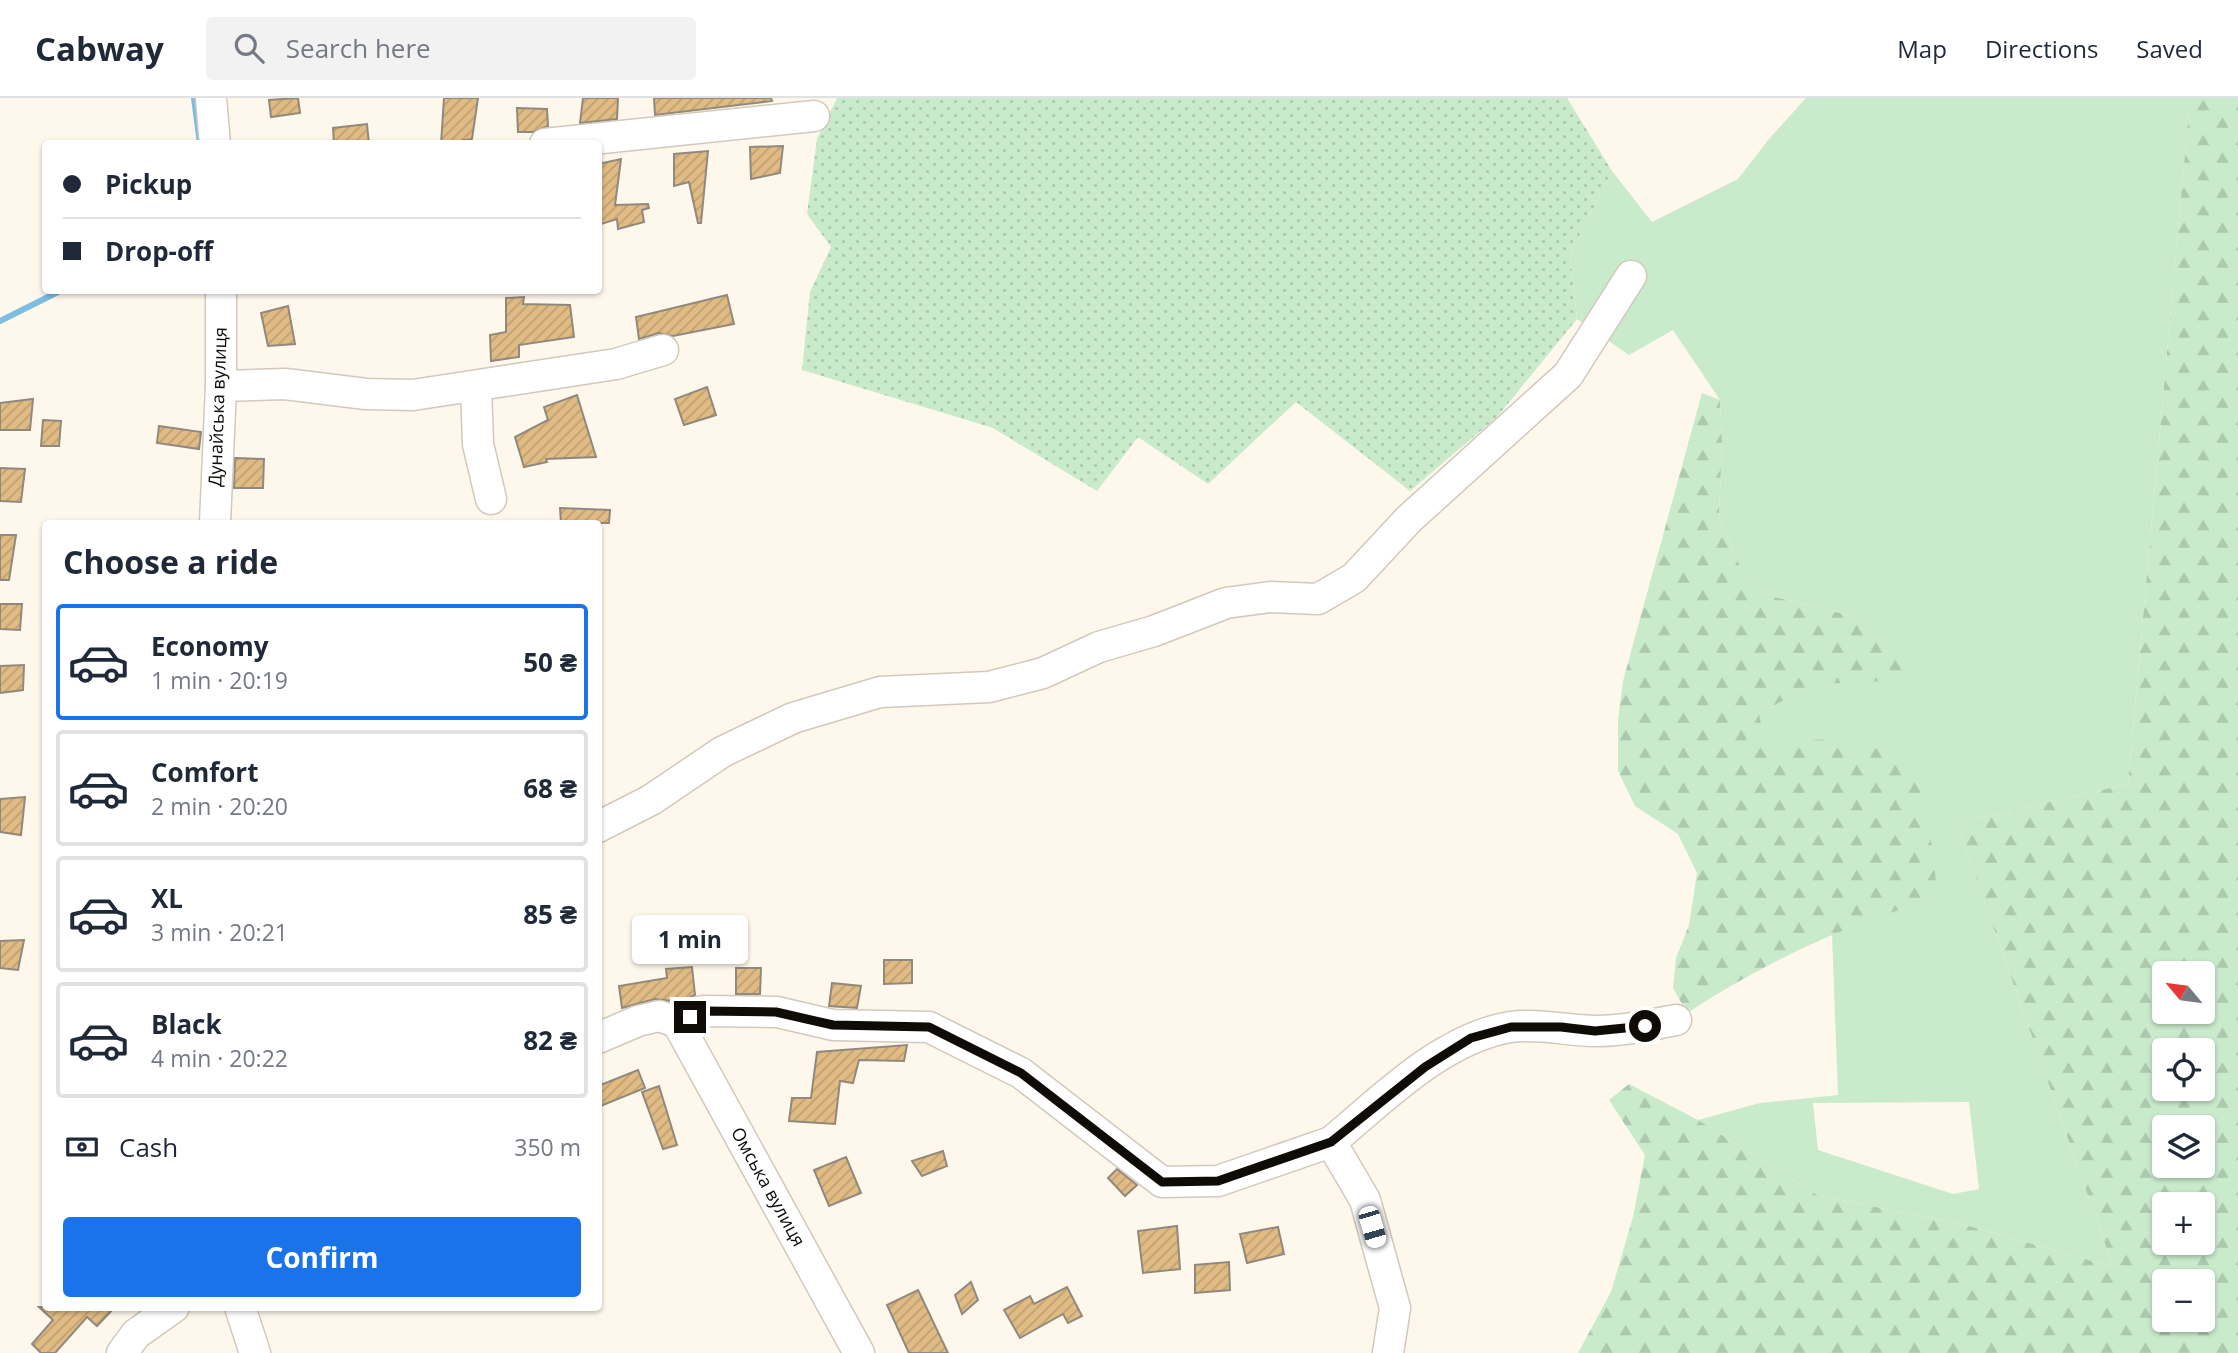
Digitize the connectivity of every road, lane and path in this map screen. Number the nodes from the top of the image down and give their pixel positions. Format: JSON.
{"nodes":[{"id":1,"x":211,"y":98,"type":"edge"},
{"id":2,"x":814,"y":116,"type":"dead end"},
{"id":3,"x":215,"y":140,"type":"edge"},
{"id":4,"x":583,"y":140,"type":"edge"},
{"id":5,"x":1630,"y":276,"type":"dead end"},
{"id":6,"x":221,"y":294,"type":"edge"},
{"id":7,"x":663,"y":350,"type":"dead end"},
{"id":8,"x":221,"y":386,"type":"junction"},
{"id":9,"x":477,"y":387,"type":"junction"},
{"id":10,"x":491,"y":499,"type":"dead end"},
{"id":11,"x":215,"y":520,"type":"edge"},
{"id":12,"x":602,"y":825,"type":"edge"},
{"id":13,"x":1676,"y":1020,"type":"dead end"},
{"id":14,"x":677,"y":1022,"type":"junction"},
{"id":15,"x":602,"y":1036,"type":"edge"},
{"id":16,"x":1331,"y":1142,"type":"junction"},
{"id":17,"x":168,"y":1311,"type":"edge"},
{"id":18,"x":241,"y":1311,"type":"edge"},
{"id":19,"x":122,"y":1353,"type":"edge"},
{"id":20,"x":255,"y":1353,"type":"edge"},
{"id":21,"x":859,"y":1353,"type":"edge"},
{"id":22,"x":1388,"y":1353,"type":"edge"}],
"edges":[{"from":1,"to":3,"type":"street"},
{"from":2,"to":4,"type":"street"},
{"from":5,"to":12,"type":"street"},
{"from":6,"to":8,"type":"street","name":"Дунайська вулиця"},
{"from":7,"to":9,"type":"street"},
{"from":8,"to":9,"type":"street"},
{"from":8,"to":11,"type":"street","name":"Дунайська вулиця"},
{"from":9,"to":10,"type":"street"},
{"from":13,"to":16,"type":"street"},
{"from":14,"to":15,"type":"street"},
{"from":14,"to":16,"type":"street"},
{"from":14,"to":21,"type":"street","name":"Омська вулиця"},
{"from":16,"to":22,"type":"street"},
{"from":17,"to":19,"type":"street"},
{"from":18,"to":20,"type":"street"}]}
